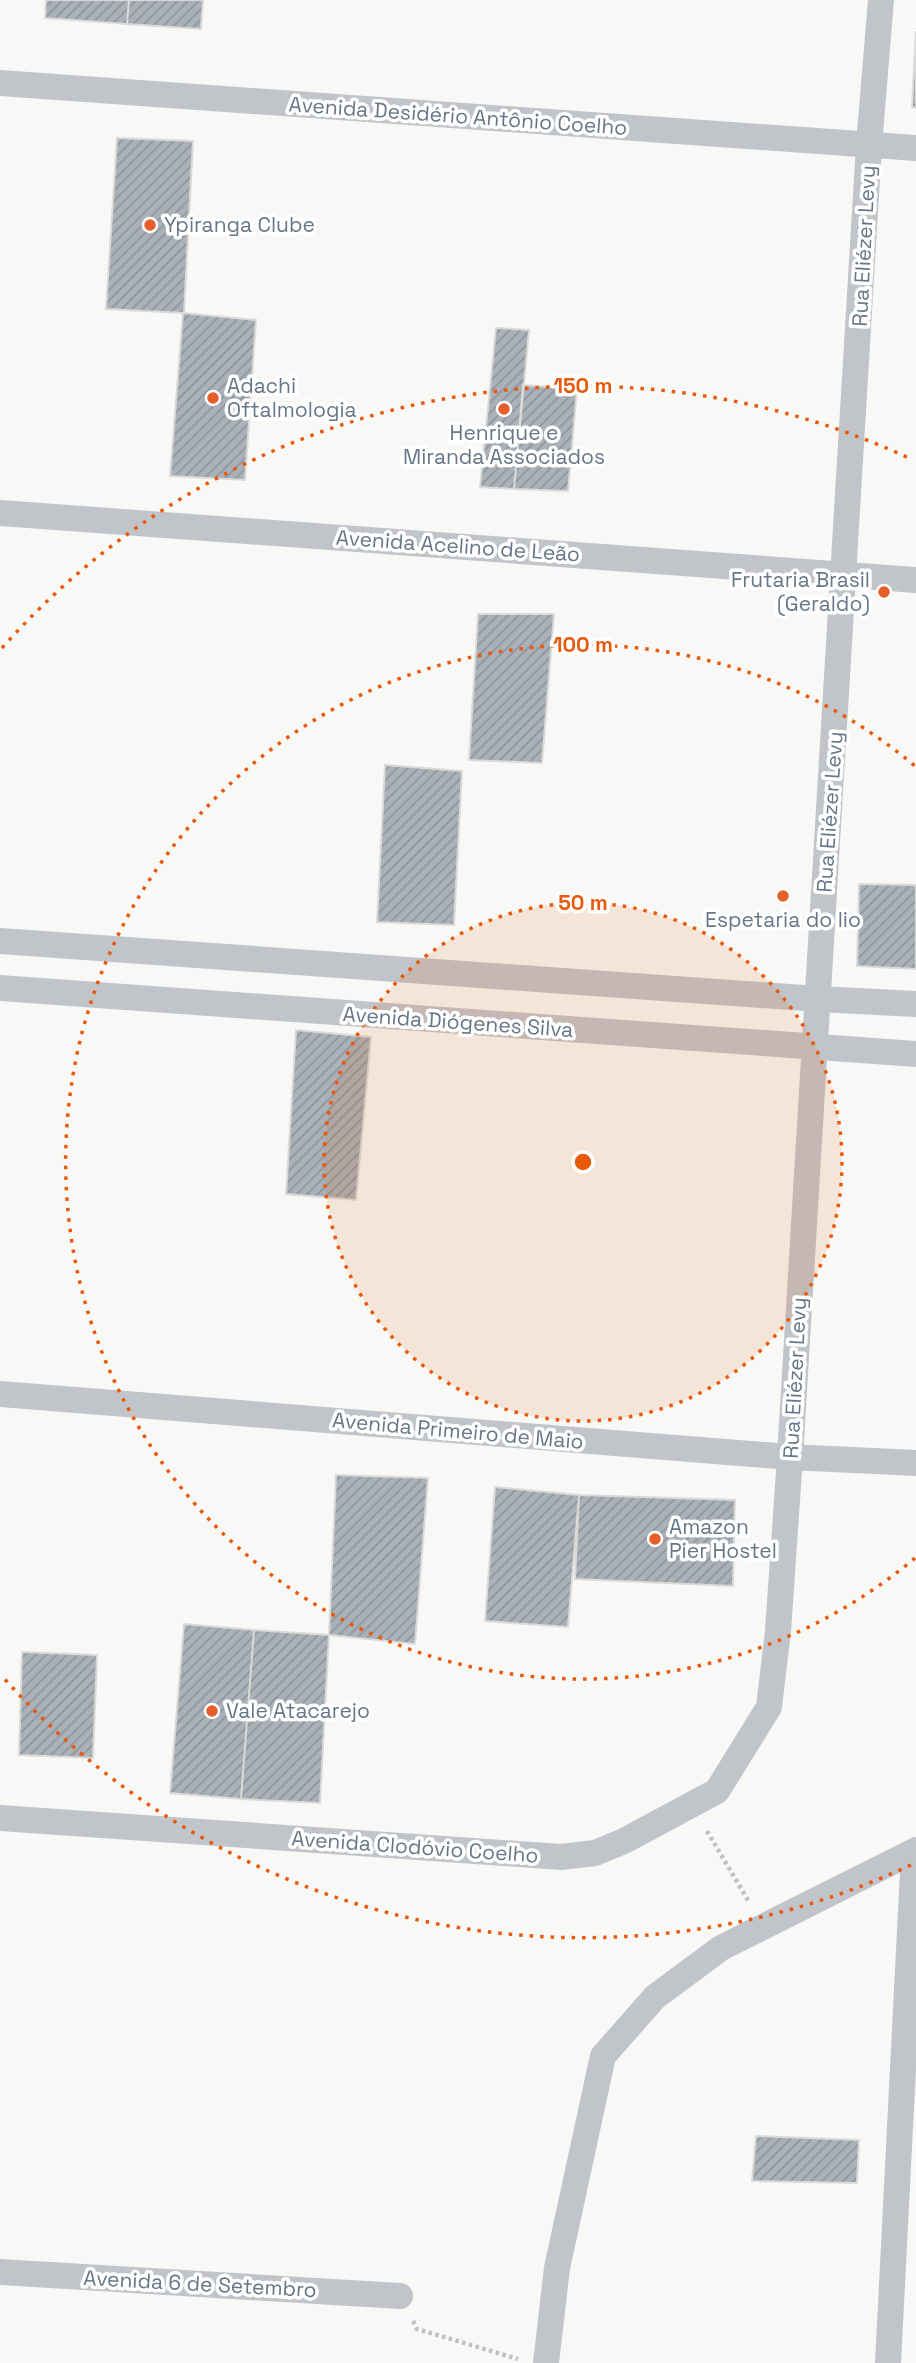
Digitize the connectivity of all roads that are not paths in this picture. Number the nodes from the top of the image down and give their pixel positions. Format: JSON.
{"nodes":[{"id":1,"x":881,"y":0,"type":"edge"},
{"id":2,"x":0,"y":83,"type":"edge"},
{"id":3,"x":869,"y":145,"type":"junction"},
{"id":4,"x":916,"y":148,"type":"edge"},
{"id":5,"x":0,"y":513,"type":"edge"},
{"id":6,"x":845,"y":575,"type":"junction"},
{"id":7,"x":916,"y":580,"type":"edge"},
{"id":8,"x":0,"y":941,"type":"edge"},
{"id":9,"x":0,"y":988,"type":"edge"},
{"id":10,"x":818,"y":999,"type":"junction"},
{"id":11,"x":916,"y":1004,"type":"edge"},
{"id":12,"x":814,"y":1047,"type":"junction"},
{"id":13,"x":916,"y":1054,"type":"edge"},
{"id":14,"x":0,"y":1394,"type":"edge"},
{"id":15,"x":790,"y":1457,"type":"junction"},
{"id":16,"x":916,"y":1464,"type":"edge"},
{"id":17,"x":769,"y":1707,"type":"joint"},
{"id":18,"x":0,"y":1818,"type":"edge"},
{"id":19,"x":915,"y":1851,"type":"edge"},
{"id":20,"x":0,"y":2272,"type":"edge"},
{"id":21,"x":400,"y":2296,"type":"road end"},
{"id":22,"x":546,"y":2363,"type":"edge"},
{"id":23,"x":888,"y":2363,"type":"edge"}],
"edges":[{"from":1,"to":3,"type":"street","name":"Rua Eliézer Levy"},
{"from":2,"to":3,"type":"street","name":"Avenida Desidério Antônio Coelho"},
{"from":3,"to":4,"type":"street","name":"Avenida Desidério Antônio Coelho"},
{"from":3,"to":6,"type":"street","name":"Rua Eliézer Levy"},
{"from":5,"to":6,"type":"street","name":"Avenida Acelino de Leão"},
{"from":6,"to":7,"type":"street","name":"Avenida Acelino de Leão"},
{"from":6,"to":10,"type":"street","name":"Rua Eliézer Levy"},
{"from":8,"to":10,"type":"street"},
{"from":9,"to":12,"type":"street","name":"Avenida Diógenes Silva"},
{"from":10,"to":11,"type":"street"},
{"from":10,"to":12,"type":"street","name":"Rua Eliézer Levy"},
{"from":12,"to":13,"type":"street","name":"Avenida Diógenes Silva"},
{"from":12,"to":15,"type":"street","name":"Rua Eliézer Levy"},
{"from":14,"to":15,"type":"street","name":"Avenida Primeiro de Maio"},
{"from":15,"to":16,"type":"street","name":"Avenida Primeiro de Maio"},
{"from":15,"to":17,"type":"street","name":"Rua Eliézer Levy"},
{"from":17,"to":18,"type":"street","name":"Avenida Clodóvio Coelho"},
{"from":19,"to":22,"type":"street"},
{"from":19,"to":23,"type":"street"},
{"from":20,"to":21,"type":"street","name":"Avenida 6 de Setembro"}]}
